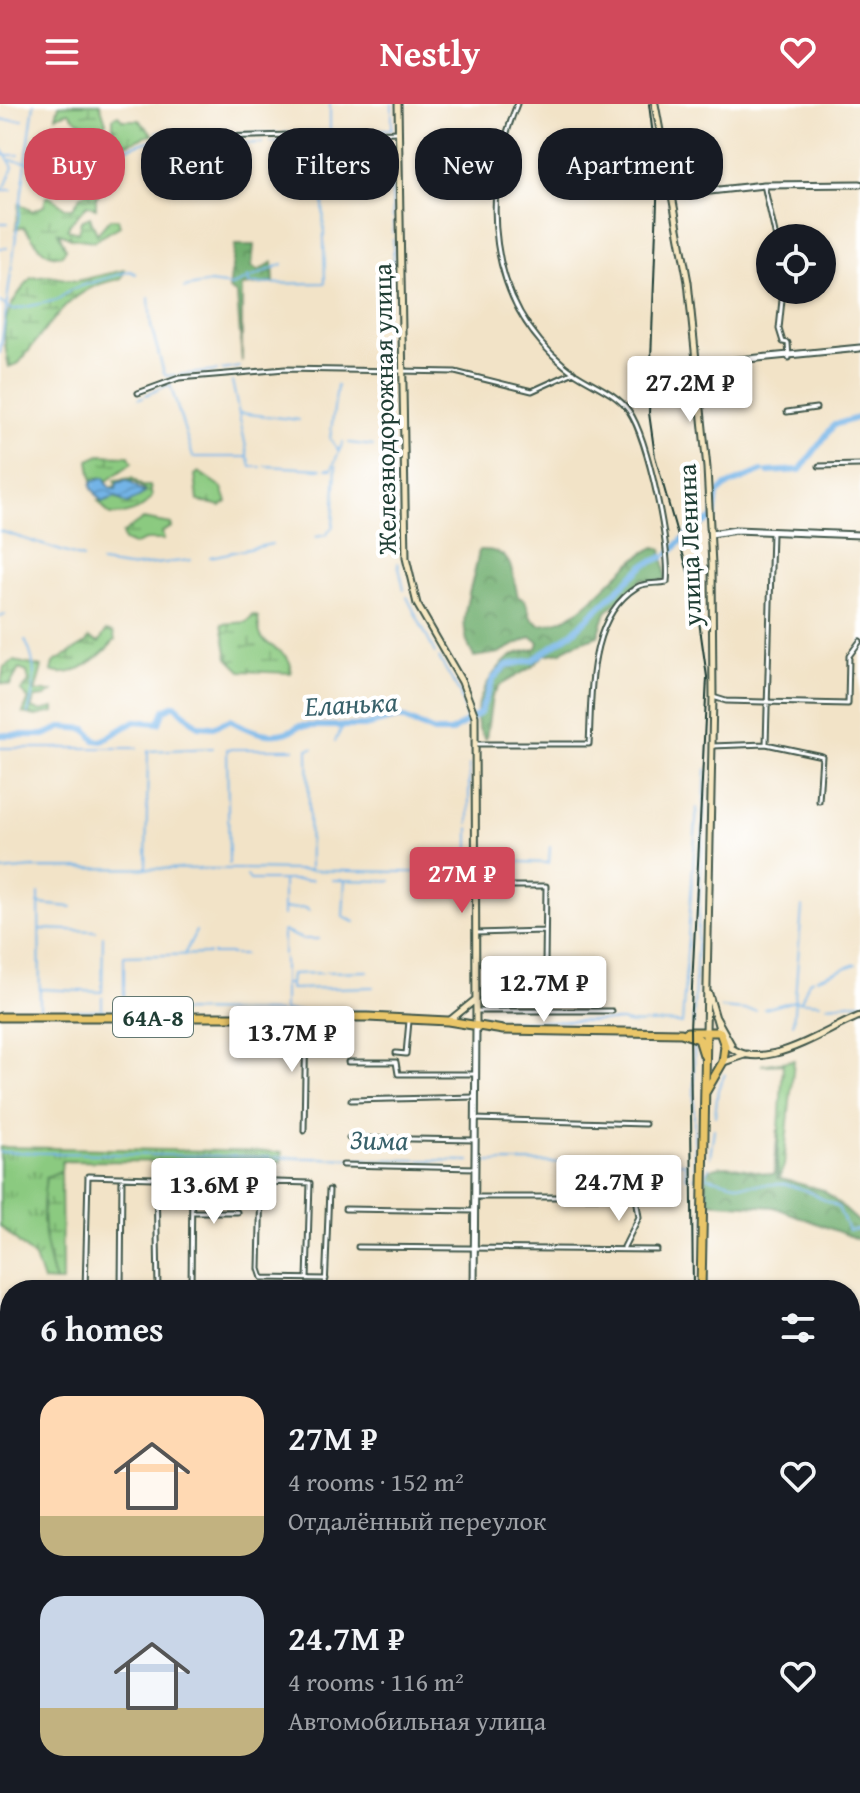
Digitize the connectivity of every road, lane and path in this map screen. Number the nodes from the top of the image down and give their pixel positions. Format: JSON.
{"nodes":[{"id":1,"x":398,"y":104,"type":"edge"},
{"id":2,"x":517,"y":104,"type":"edge"},
{"id":3,"x":655,"y":104,"type":"edge"},
{"id":4,"x":399,"y":128,"type":"edge"},
{"id":5,"x":660,"y":128,"type":"edge"},
{"id":6,"x":399,"y":132,"type":"edge"},
{"id":7,"x":860,"y":184,"type":"edge"},
{"id":8,"x":764,"y":185,"type":"junction"},
{"id":9,"x":723,"y":190,"type":"edge"},
{"id":10,"x":675,"y":200,"type":"edge"},
{"id":11,"x":773,"y":224,"type":"edge"},
{"id":12,"x":782,"y":304,"type":"edge"},
{"id":13,"x":860,"y":348,"type":"edge"},
{"id":14,"x":789,"y":358,"type":"junction"},
{"id":15,"x":698,"y":364,"type":"junction"},
{"id":16,"x":401,"y":370,"type":"junction"},
{"id":17,"x":574,"y":372,"type":"junction"},
{"id":18,"x":138,"y":393,"type":"dead end"},
{"id":19,"x":816,"y":408,"type":"dead end"},
{"id":20,"x":787,"y":412,"type":"dead end"},
{"id":21,"x":860,"y":465,"type":"edge"},
{"id":22,"x":819,"y":466,"type":"dead end"},
{"id":23,"x":772,"y":533,"type":"junction"},
{"id":24,"x":711,"y":534,"type":"junction"},
{"id":25,"x":860,"y":535,"type":"edge"},
{"id":26,"x":860,"y":641,"type":"edge"},
{"id":27,"x":713,"y":697,"type":"junction"},
{"id":28,"x":768,"y":701,"type":"junction"},
{"id":29,"x":477,"y":744,"type":"junction"},
{"id":30,"x":766,"y":744,"type":"junction"},
{"id":31,"x":712,"y":746,"type":"junction"},
{"id":32,"x":819,"y":801,"type":"dead end"},
{"id":33,"x":477,"y":886,"type":"junction"},
{"id":34,"x":546,"y":931,"type":"junction"},
{"id":35,"x":476,"y":933,"type":"junction"},
{"id":36,"x":545,"y":965,"type":"dead end"},
{"id":37,"x":707,"y":989,"type":"junction"},
{"id":38,"x":476,"y":999,"type":"junction"},
{"id":39,"x":706,"y":1007,"type":"junction"},
{"id":40,"x":476,"y":1011,"type":"junction"},
{"id":41,"x":612,"y":1011,"type":"dead end"},
{"id":42,"x":714,"y":1014,"type":"junction"},
{"id":43,"x":860,"y":1016,"type":"edge"},
{"id":44,"x":0,"y":1017,"type":"edge"},
{"id":45,"x":306,"y":1017,"type":"junction"},
{"id":46,"x":409,"y":1018,"type":"junction"},
{"id":47,"x":448,"y":1021,"type":"junction"},
{"id":48,"x":476,"y":1027,"type":"junction"},
{"id":49,"x":640,"y":1032,"type":"junction"},
{"id":50,"x":706,"y":1032,"type":"junction"},
{"id":51,"x":681,"y":1033,"type":"junction"},
{"id":52,"x":721,"y":1035,"type":"junction"},
{"id":53,"x":396,"y":1053,"type":"dead end"},
{"id":54,"x":749,"y":1054,"type":"junction"},
{"id":55,"x":704,"y":1055,"type":"junction"},
{"id":56,"x":348,"y":1062,"type":"dead end"},
{"id":57,"x":723,"y":1062,"type":"junction"},
{"id":58,"x":475,"y":1074,"type":"junction"},
{"id":59,"x":475,"y":1097,"type":"junction"},
{"id":60,"x":703,"y":1099,"type":"junction"},
{"id":61,"x":351,"y":1100,"type":"dead end"},
{"id":62,"x":475,"y":1119,"type":"junction"},
{"id":63,"x":645,"y":1124,"type":"dead end"},
{"id":64,"x":304,"y":1131,"type":"dead end"},
{"id":65,"x":349,"y":1138,"type":"dead end"},
{"id":66,"x":472,"y":1140,"type":"junction"},
{"id":67,"x":343,"y":1165,"type":"dead end"},
{"id":68,"x":475,"y":1168,"type":"junction"},
{"id":69,"x":122,"y":1177,"type":"junction"},
{"id":70,"x":156,"y":1177,"type":"junction"},
{"id":71,"x":192,"y":1178,"type":"junction"},
{"id":72,"x":261,"y":1182,"type":"junction"},
{"id":73,"x":329,"y":1190,"type":"dead end"},
{"id":74,"x":475,"y":1197,"type":"junction"},
{"id":75,"x":345,"y":1209,"type":"dead end"},
{"id":76,"x":475,"y":1211,"type":"junction"},
{"id":77,"x":192,"y":1212,"type":"junction"},
{"id":78,"x":237,"y":1212,"type":"dead end"},
{"id":79,"x":358,"y":1247,"type":"dead end"},
{"id":80,"x":475,"y":1248,"type":"junction"},
{"id":81,"x":624,"y":1248,"type":"junction"},
{"id":82,"x":657,"y":1250,"type":"dead end"},
{"id":83,"x":307,"y":1279,"type":"junction"},
{"id":84,"x":326,"y":1279,"type":"joint"},
{"id":85,"x":85,"y":1280,"type":"edge"},
{"id":86,"x":121,"y":1280,"type":"edge"},
{"id":87,"x":158,"y":1280,"type":"edge"},
{"id":88,"x":191,"y":1280,"type":"edge"},
{"id":89,"x":474,"y":1280,"type":"edge"},
{"id":90,"x":701,"y":1280,"type":"edge"}],
"edges":[{"from":1,"to":4,"type":"main road","name":"Железнодорожная улица"},
{"from":2,"to":17,"type":"street"},
{"from":3,"to":5,"type":"main road","name":"улица Ленина"},
{"from":6,"to":16,"type":"main road","name":"Железнодорожная улица"},
{"from":7,"to":8,"type":"street"},
{"from":8,"to":9,"type":"street"},
{"from":8,"to":11,"type":"street"},
{"from":10,"to":15,"type":"main road","name":"улица Ленина"},
{"from":12,"to":14,"type":"street"},
{"from":13,"to":14,"type":"street"},
{"from":14,"to":15,"type":"street"},
{"from":15,"to":24,"type":"main road","name":"улица Ленина"},
{"from":16,"to":17,"type":"street"},
{"from":16,"to":18,"type":"street"},
{"from":16,"to":29,"type":"main road","name":"Железнодорожная улица"},
{"from":17,"to":29,"type":"street"},
{"from":19,"to":20,"type":"street"},
{"from":21,"to":22,"type":"street"},
{"from":23,"to":24,"type":"street"},
{"from":23,"to":25,"type":"street"},
{"from":23,"to":28,"type":"street"},
{"from":24,"to":27,"type":"main road","name":"улица Ленина"},
{"from":26,"to":28,"type":"street"},
{"from":27,"to":28,"type":"street"},
{"from":27,"to":31,"type":"main road","name":"улица Ленина"},
{"from":28,"to":30,"type":"street"},
{"from":29,"to":33,"type":"main road","name":"Железнодорожная улица"},
{"from":30,"to":31,"type":"street"},
{"from":30,"to":32,"type":"street"},
{"from":31,"to":37,"type":"main road","name":"улица Ленина"},
{"from":33,"to":34,"type":"street"},
{"from":33,"to":35,"type":"main road","name":"Железнодорожная улица"},
{"from":34,"to":35,"type":"street"},
{"from":34,"to":36,"type":"street"},
{"from":35,"to":38,"type":"main road","name":"Железнодорожная улица"},
{"from":37,"to":39,"type":"main road","name":"улица Ленина"},
{"from":37,"to":42,"type":"main road","name":"улица Ленина"},
{"from":38,"to":40,"type":"main road","name":"Железнодорожная улица"},
{"from":38,"to":47,"type":"main road"},
{"from":39,"to":49,"type":"main road"},
{"from":39,"to":50,"type":"main road","name":"улица Ленина"},
{"from":40,"to":41,"type":"street"},
{"from":40,"to":48,"type":"main road","name":"Железнодорожная улица"},
{"from":42,"to":52,"type":"main road","name":"улица Ленина"},
{"from":42,"to":54,"type":"main road"},
{"from":43,"to":54,"type":"main road"},
{"from":44,"to":45,"type":"main road","number":"64А-8"},
{"from":45,"to":46,"type":"main road","number":"64А-8"},
{"from":45,"to":64,"type":"street"},
{"from":46,"to":47,"type":"main road","number":"64А-8"},
{"from":46,"to":53,"type":"street"},
{"from":47,"to":48,"type":"main road","number":"64А-8"},
{"from":48,"to":49,"type":"main road","number":"64А-8"},
{"from":48,"to":58,"type":"street"},
{"from":49,"to":51,"type":"main road","number":"64А-8"},
{"from":50,"to":51,"type":"main road"},
{"from":50,"to":52,"type":"main road"},
{"from":50,"to":55,"type":"main road"},
{"from":51,"to":55,"type":"main road"},
{"from":52,"to":54,"type":"main road"},
{"from":52,"to":57,"type":"main road"},
{"from":54,"to":57,"type":"main road"},
{"from":55,"to":57,"type":"main road"},
{"from":55,"to":60,"type":"main road"},
{"from":56,"to":58,"type":"street"},
{"from":57,"to":60,"type":"main road"},
{"from":58,"to":59,"type":"street"},
{"from":59,"to":61,"type":"street"},
{"from":59,"to":62,"type":"street"},
{"from":60,"to":90,"type":"main road"},
{"from":62,"to":63,"type":"street"},
{"from":62,"to":66,"type":"street"},
{"from":65,"to":66,"type":"street"},
{"from":66,"to":68,"type":"street"},
{"from":67,"to":68,"type":"street"},
{"from":68,"to":74,"type":"street"},
{"from":69,"to":70,"type":"street"},
{"from":69,"to":85,"type":"street"},
{"from":69,"to":86,"type":"street"},
{"from":70,"to":71,"type":"street"},
{"from":70,"to":87,"type":"street"},
{"from":71,"to":72,"type":"street"},
{"from":71,"to":77,"type":"street"},
{"from":72,"to":83,"type":"street"},
{"from":72,"to":83,"type":"street"},
{"from":73,"to":84,"type":"street"},
{"from":74,"to":76,"type":"street"},
{"from":74,"to":81,"type":"street"},
{"from":75,"to":76,"type":"street"},
{"from":76,"to":80,"type":"street"},
{"from":77,"to":78,"type":"street"},
{"from":77,"to":88,"type":"street"},
{"from":79,"to":80,"type":"street"},
{"from":80,"to":81,"type":"street"},
{"from":80,"to":89,"type":"street"},
{"from":81,"to":82,"type":"street"},
{"from":83,"to":84,"type":"street"}]}
